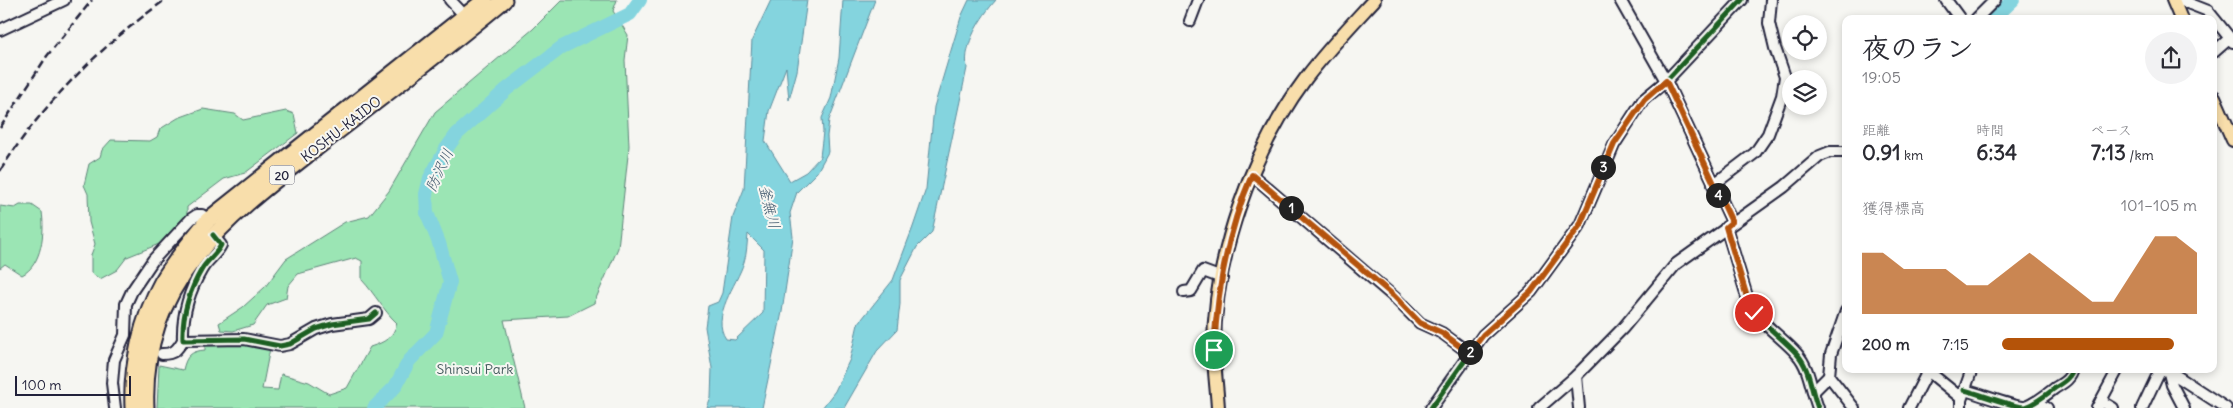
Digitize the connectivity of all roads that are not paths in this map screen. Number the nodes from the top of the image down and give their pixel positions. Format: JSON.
{"nodes":[{"id":1,"x":64,"y":0,"type":"edge"},
{"id":2,"x":485,"y":0,"type":"edge"},
{"id":3,"x":504,"y":0,"type":"edge"},
{"id":4,"x":1198,"y":0,"type":"edge"},
{"id":5,"x":1374,"y":0,"type":"edge"},
{"id":6,"x":1620,"y":0,"type":"edge"},
{"id":7,"x":1742,"y":0,"type":"edge"},
{"id":8,"x":1771,"y":0,"type":"edge"},
{"id":9,"x":1946,"y":0,"type":"edge"},
{"id":10,"x":1995,"y":0,"type":"edge"},
{"id":11,"x":2174,"y":0,"type":"edge"},
{"id":12,"x":2180,"y":0,"type":"edge"},
{"id":13,"x":460,"y":10,"type":"edge"},
{"id":14,"x":1957,"y":15,"type":"edge"},
{"id":15,"x":1980,"y":15,"type":"edge"},
{"id":16,"x":2180,"y":15,"type":"edge"},
{"id":17,"x":2212,"y":15,"type":"edge"},
{"id":18,"x":2217,"y":20,"type":"edge"},
{"id":19,"x":1190,"y":21,"type":"dead end"},
{"id":20,"x":0,"y":30,"type":"edge"},
{"id":21,"x":2230,"y":33,"type":"edge"},
{"id":22,"x":2217,"y":48,"type":"edge"},
{"id":23,"x":1666,"y":81,"type":"junction"},
{"id":24,"x":2217,"y":103,"type":"edge"},
{"id":25,"x":2232,"y":134,"type":"edge"},
{"id":26,"x":1842,"y":152,"type":"edge"},
{"id":27,"x":1252,"y":175,"type":"junction"},
{"id":28,"x":1713,"y":185,"type":"junction"},
{"id":29,"x":1729,"y":225,"type":"junction"},
{"id":30,"x":211,"y":228,"type":"junction"},
{"id":31,"x":1222,"y":278,"type":"junction"},
{"id":32,"x":1184,"y":292,"type":"dead end"},
{"id":33,"x":376,"y":313,"type":"dead end"},
{"id":34,"x":1842,"y":323,"type":"edge"},
{"id":35,"x":183,"y":340,"type":"junction"},
{"id":36,"x":1469,"y":353,"type":"junction"},
{"id":37,"x":162,"y":354,"type":"dead end"},
{"id":38,"x":1926,"y":373,"type":"edge"},
{"id":39,"x":1932,"y":373,"type":"edge"},
{"id":40,"x":1971,"y":373,"type":"edge"},
{"id":41,"x":2071,"y":373,"type":"edge"},
{"id":42,"x":2116,"y":373,"type":"edge"},
{"id":43,"x":2162,"y":373,"type":"edge"},
{"id":44,"x":2166,"y":373,"type":"edge"},
{"id":45,"x":2169,"y":373,"type":"edge"},
{"id":46,"x":1576,"y":376,"type":"junction"},
{"id":47,"x":1829,"y":376,"type":"junction"},
{"id":48,"x":1813,"y":392,"type":"junction"},
{"id":49,"x":1962,"y":399,"type":"edge"},
{"id":50,"x":2034,"y":403,"type":"junction"},
{"id":51,"x":2099,"y":404,"type":"edge"},
{"id":52,"x":115,"y":408,"type":"edge"},
{"id":53,"x":133,"y":408,"type":"edge"},
{"id":54,"x":146,"y":408,"type":"edge"},
{"id":55,"x":1218,"y":408,"type":"edge"},
{"id":56,"x":1431,"y":408,"type":"edge"},
{"id":57,"x":1539,"y":408,"type":"edge"},
{"id":58,"x":1579,"y":408,"type":"edge"},
{"id":59,"x":1818,"y":408,"type":"edge"},
{"id":60,"x":1854,"y":408,"type":"edge"},
{"id":61,"x":1909,"y":408,"type":"edge"},
{"id":62,"x":2047,"y":408,"type":"edge"},
{"id":63,"x":2113,"y":408,"type":"edge"},
{"id":64,"x":2142,"y":408,"type":"edge"},
{"id":65,"x":2184,"y":408,"type":"edge"},
{"id":66,"x":2226,"y":408,"type":"edge"}],
"edges":[{"from":1,"to":20,"type":"street"},
{"from":2,"to":13,"type":"highway","name":"KOSHU-KAIDO","number":"20"},
{"from":3,"to":13,"type":"highway","name":"KOSHU-KAIDO","number":"20"},
{"from":4,"to":19,"type":"street"},
{"from":5,"to":27,"type":"main road"},
{"from":6,"to":23,"type":"street"},
{"from":7,"to":23,"type":"street"},
{"from":8,"to":28,"type":"street"},
{"from":9,"to":14,"type":"street"},
{"from":10,"to":15,"type":"street"},
{"from":11,"to":16,"type":"main road"},
{"from":12,"to":17,"type":"street"},
{"from":13,"to":30,"type":"highway","name":"KOSHU-KAIDO","number":"20"},
{"from":18,"to":21,"type":"street"},
{"from":21,"to":22,"type":"street"},
{"from":23,"to":28,"type":"street"},
{"from":23,"to":36,"type":"street"},
{"from":24,"to":25,"type":"main road"},
{"from":26,"to":29,"type":"street"},
{"from":27,"to":31,"type":"main road"},
{"from":27,"to":36,"type":"street"},
{"from":28,"to":29,"type":"street"},
{"from":29,"to":46,"type":"street"},
{"from":29,"to":48,"type":"street"},
{"from":30,"to":35,"type":"street"},
{"from":30,"to":52,"type":"street"},
{"from":30,"to":53,"type":"highway","name":"KOSHU-KAIDO","number":"20"},
{"from":30,"to":54,"type":"highway","name":"KOSHU-KAIDO","number":"20"},
{"from":31,"to":32,"type":"street"},
{"from":31,"to":55,"type":"main road"},
{"from":33,"to":35,"type":"street"},
{"from":34,"to":47,"type":"street"},
{"from":35,"to":37,"type":"street"},
{"from":36,"to":56,"type":"street"},
{"from":38,"to":61,"type":"street"},
{"from":39,"to":49,"type":"street"},
{"from":40,"to":49,"type":"street"},
{"from":41,"to":50,"type":"street"},
{"from":42,"to":51,"type":"street"},
{"from":43,"to":64,"type":"street"},
{"from":44,"to":65,"type":"street"},
{"from":45,"to":66,"type":"street"},
{"from":46,"to":57,"type":"street"},
{"from":46,"to":58,"type":"street"},
{"from":47,"to":48,"type":"street"},
{"from":47,"to":60,"type":"street"},
{"from":48,"to":59,"type":"street"},
{"from":49,"to":50,"type":"street"},
{"from":50,"to":62,"type":"street"},
{"from":51,"to":63,"type":"street"}]}
